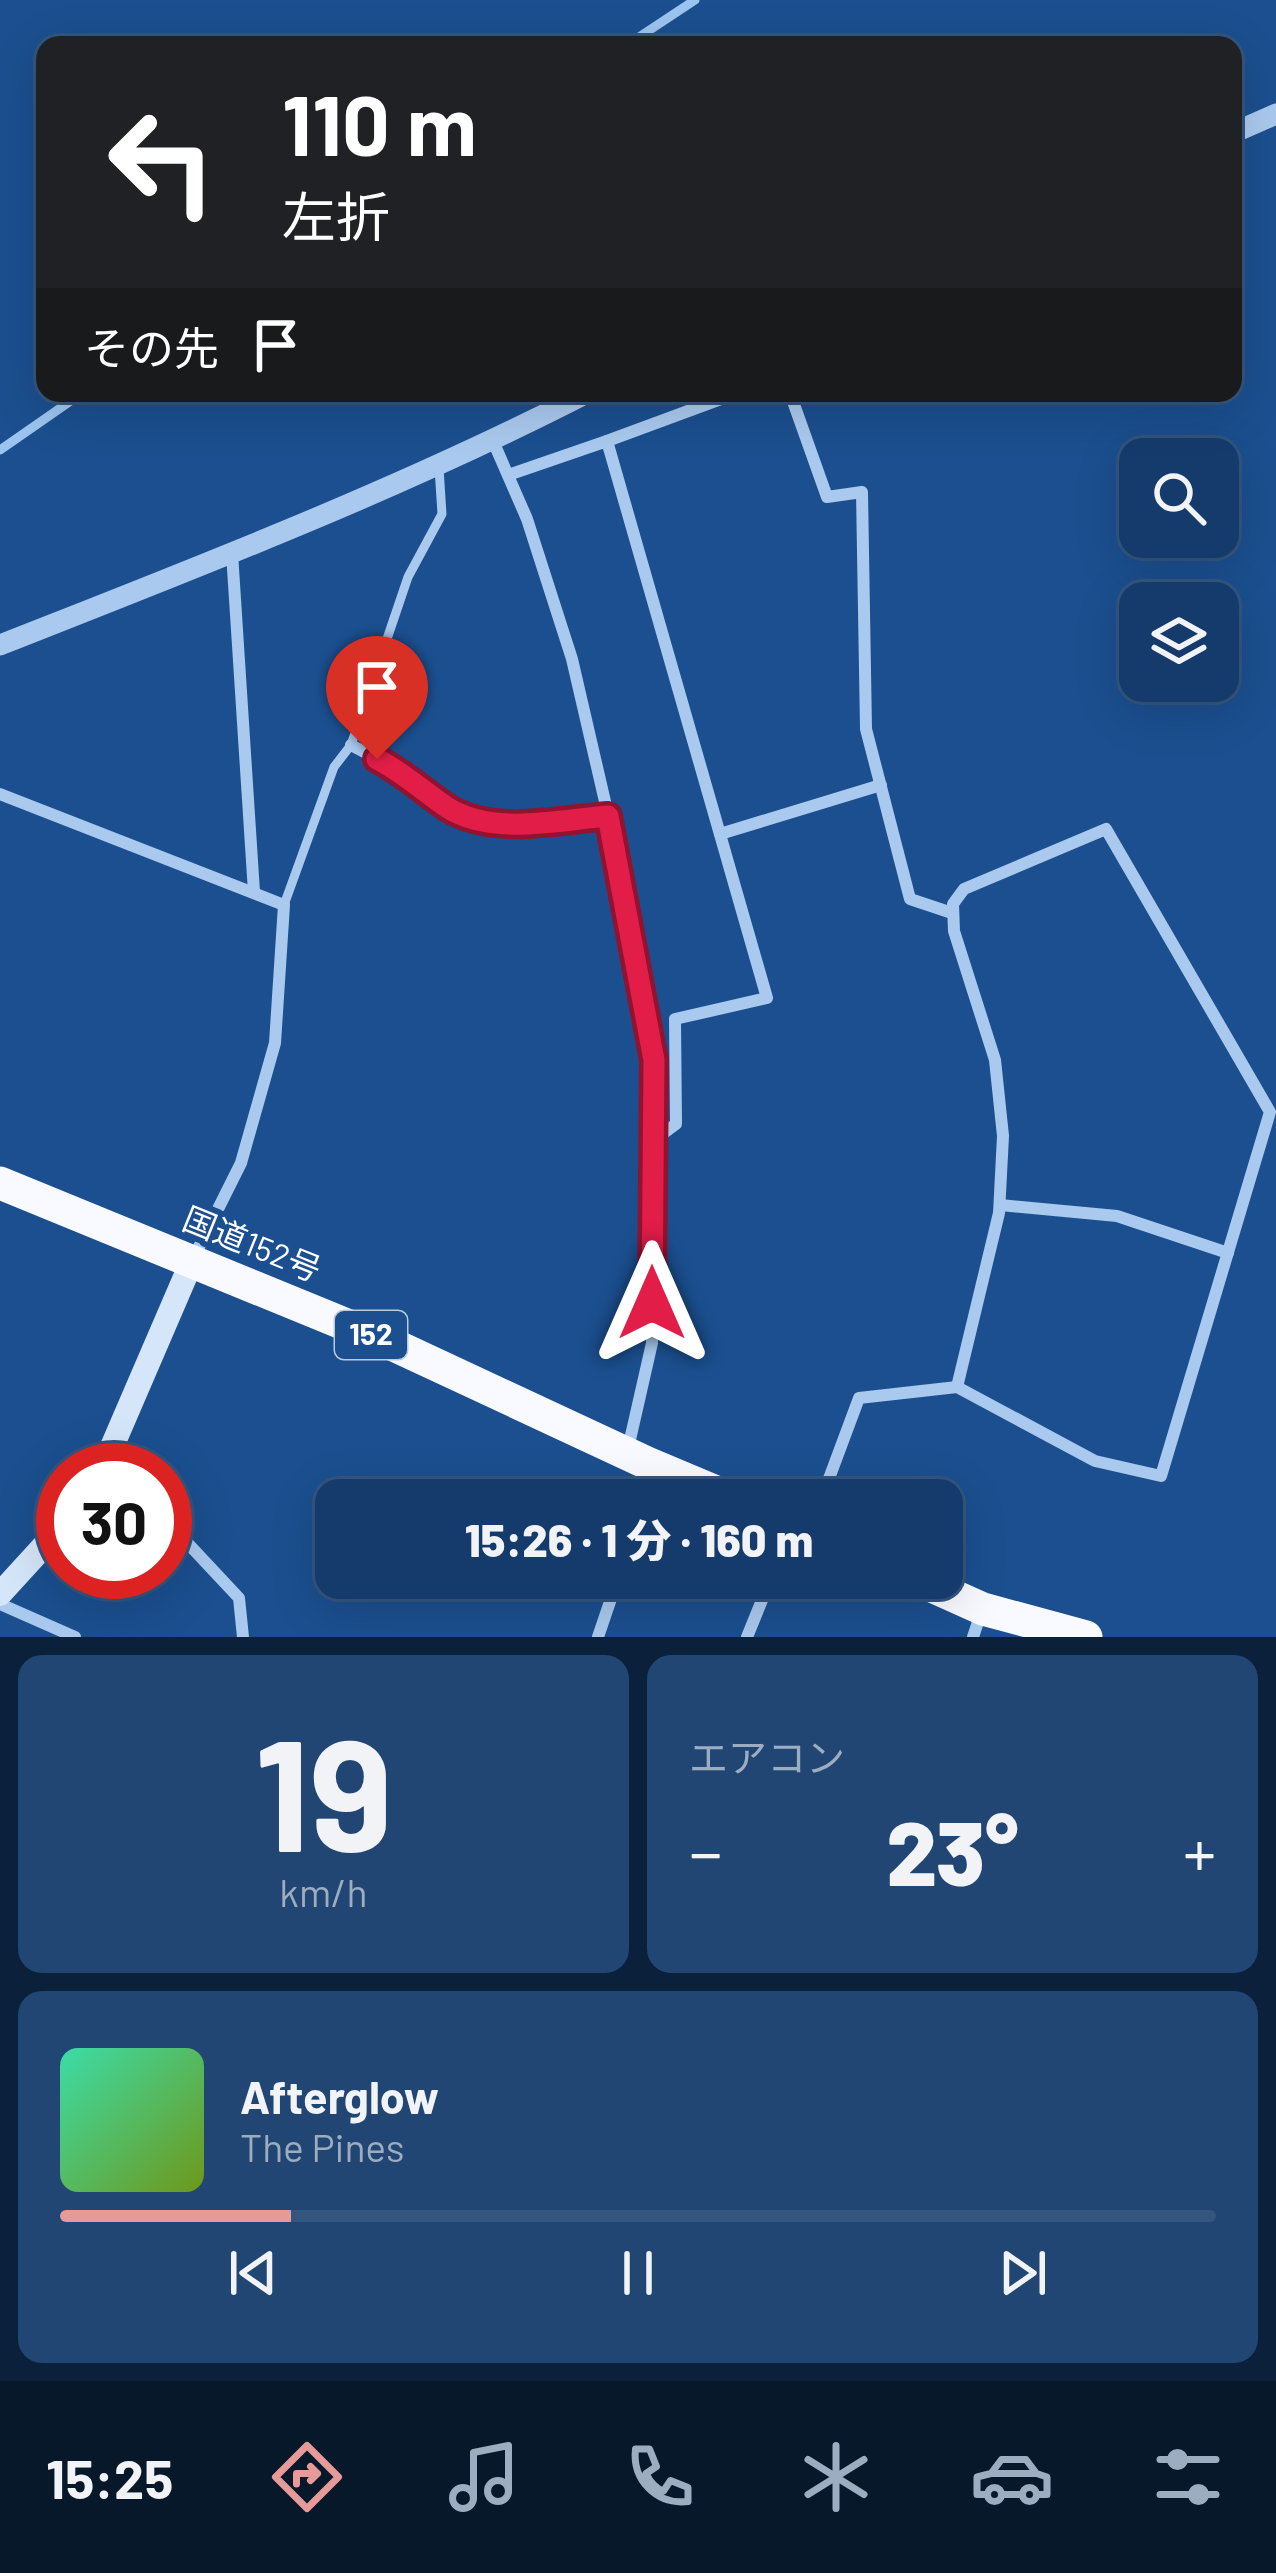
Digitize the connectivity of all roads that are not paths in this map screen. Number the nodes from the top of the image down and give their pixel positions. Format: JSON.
{"nodes":[{"id":1,"x":1276,"y":114,"type":"edge"},
{"id":2,"x":1242,"y":129,"type":"edge"},
{"id":3,"x":570,"y":402,"type":"edge"},
{"id":4,"x":713,"y":402,"type":"edge"},
{"id":5,"x":793,"y":402,"type":"edge"},
{"id":6,"x":607,"y":441,"type":"junction"},
{"id":7,"x":494,"y":442,"type":"junction"},
{"id":8,"x":438,"y":463,"type":"junction"},
{"id":9,"x":508,"y":475,"type":"junction"},
{"id":10,"x":232,"y":553,"type":"junction"},
{"id":11,"x":0,"y":645,"type":"edge"},
{"id":12,"x":350,"y":745,"type":"junction"},
{"id":13,"x":880,"y":785,"type":"junction"},
{"id":14,"x":0,"y":794,"type":"edge"},
{"id":15,"x":608,"y":816,"type":"junction"},
{"id":16,"x":720,"y":834,"type":"junction"},
{"id":17,"x":254,"y":892,"type":"junction"},
{"id":18,"x":284,"y":905,"type":"junction"},
{"id":19,"x":952,"y":913,"type":"junction"},
{"id":20,"x":653,"y":1142,"type":"junction"},
{"id":21,"x":0,"y":1183,"type":"edge"},
{"id":22,"x":1000,"y":1205,"type":"junction"},
{"id":23,"x":1228,"y":1253,"type":"junction"},
{"id":24,"x":192,"y":1261,"type":"junction"},
{"id":25,"x":957,"y":1387,"type":"junction"},
{"id":26,"x":119,"y":1443,"type":"edge"},
{"id":27,"x":637,"y":1458,"type":"junction"},
{"id":28,"x":638,"y":1479,"type":"edge"},
{"id":29,"x":686,"y":1479,"type":"edge"},
{"id":30,"x":829,"y":1479,"type":"edge"},
{"id":31,"x":192,"y":1548,"type":"edge"},
{"id":32,"x":36,"y":1555,"type":"edge"},
{"id":33,"x":0,"y":1594,"type":"edge"},
{"id":34,"x":611,"y":1599,"type":"edge"},
{"id":35,"x":762,"y":1599,"type":"edge"},
{"id":36,"x":944,"y":1599,"type":"edge"},
{"id":37,"x":0,"y":1604,"type":"edge"},
{"id":38,"x":978,"y":1623,"type":"edge"},
{"id":39,"x":75,"y":1637,"type":"edge"},
{"id":40,"x":243,"y":1637,"type":"edge"},
{"id":41,"x":598,"y":1637,"type":"edge"},
{"id":42,"x":746,"y":1637,"type":"edge"},
{"id":43,"x":1086,"y":1637,"type":"edge"}],
"edges":[{"from":1,"to":2,"type":"street"},
{"from":3,"to":7,"type":"street"},
{"from":4,"to":6,"type":"street"},
{"from":5,"to":13,"type":"street"},
{"from":6,"to":9,"type":"street"},
{"from":6,"to":16,"type":"street"},
{"from":7,"to":8,"type":"street"},
{"from":7,"to":9,"type":"street"},
{"from":8,"to":10,"type":"street"},
{"from":8,"to":12,"type":"lane"},
{"from":9,"to":15,"type":"street"},
{"from":10,"to":11,"type":"street"},
{"from":10,"to":17,"type":"street"},
{"from":12,"to":15,"type":"street"},
{"from":12,"to":18,"type":"lane"},
{"from":13,"to":16,"type":"street"},
{"from":13,"to":19,"type":"street"},
{"from":14,"to":17,"type":"street"},
{"from":15,"to":20,"type":"street"},
{"from":16,"to":20,"type":"street"},
{"from":17,"to":18,"type":"street"},
{"from":18,"to":24,"type":"street"},
{"from":19,"to":22,"type":"street"},
{"from":19,"to":23,"type":"street"},
{"from":20,"to":27,"type":"street"},
{"from":21,"to":24,"type":"highway","name":"国道152号","number":"152"},
{"from":22,"to":23,"type":"street"},
{"from":22,"to":25,"type":"street"},
{"from":23,"to":25,"type":"street"},
{"from":24,"to":26,"type":"main road"},
{"from":24,"to":27,"type":"highway","name":"国道152号","number":"152"},
{"from":25,"to":30,"type":"street"},
{"from":27,"to":28,"type":"street"},
{"from":27,"to":29,"type":"highway","name":"国道152号","number":"152"},
{"from":31,"to":40,"type":"street"},
{"from":32,"to":33,"type":"main road"},
{"from":34,"to":41,"type":"street"},
{"from":35,"to":42,"type":"street"},
{"from":36,"to":38,"type":"highway"},
{"from":37,"to":39,"type":"street"},
{"from":38,"to":43,"type":"highway"}]}
